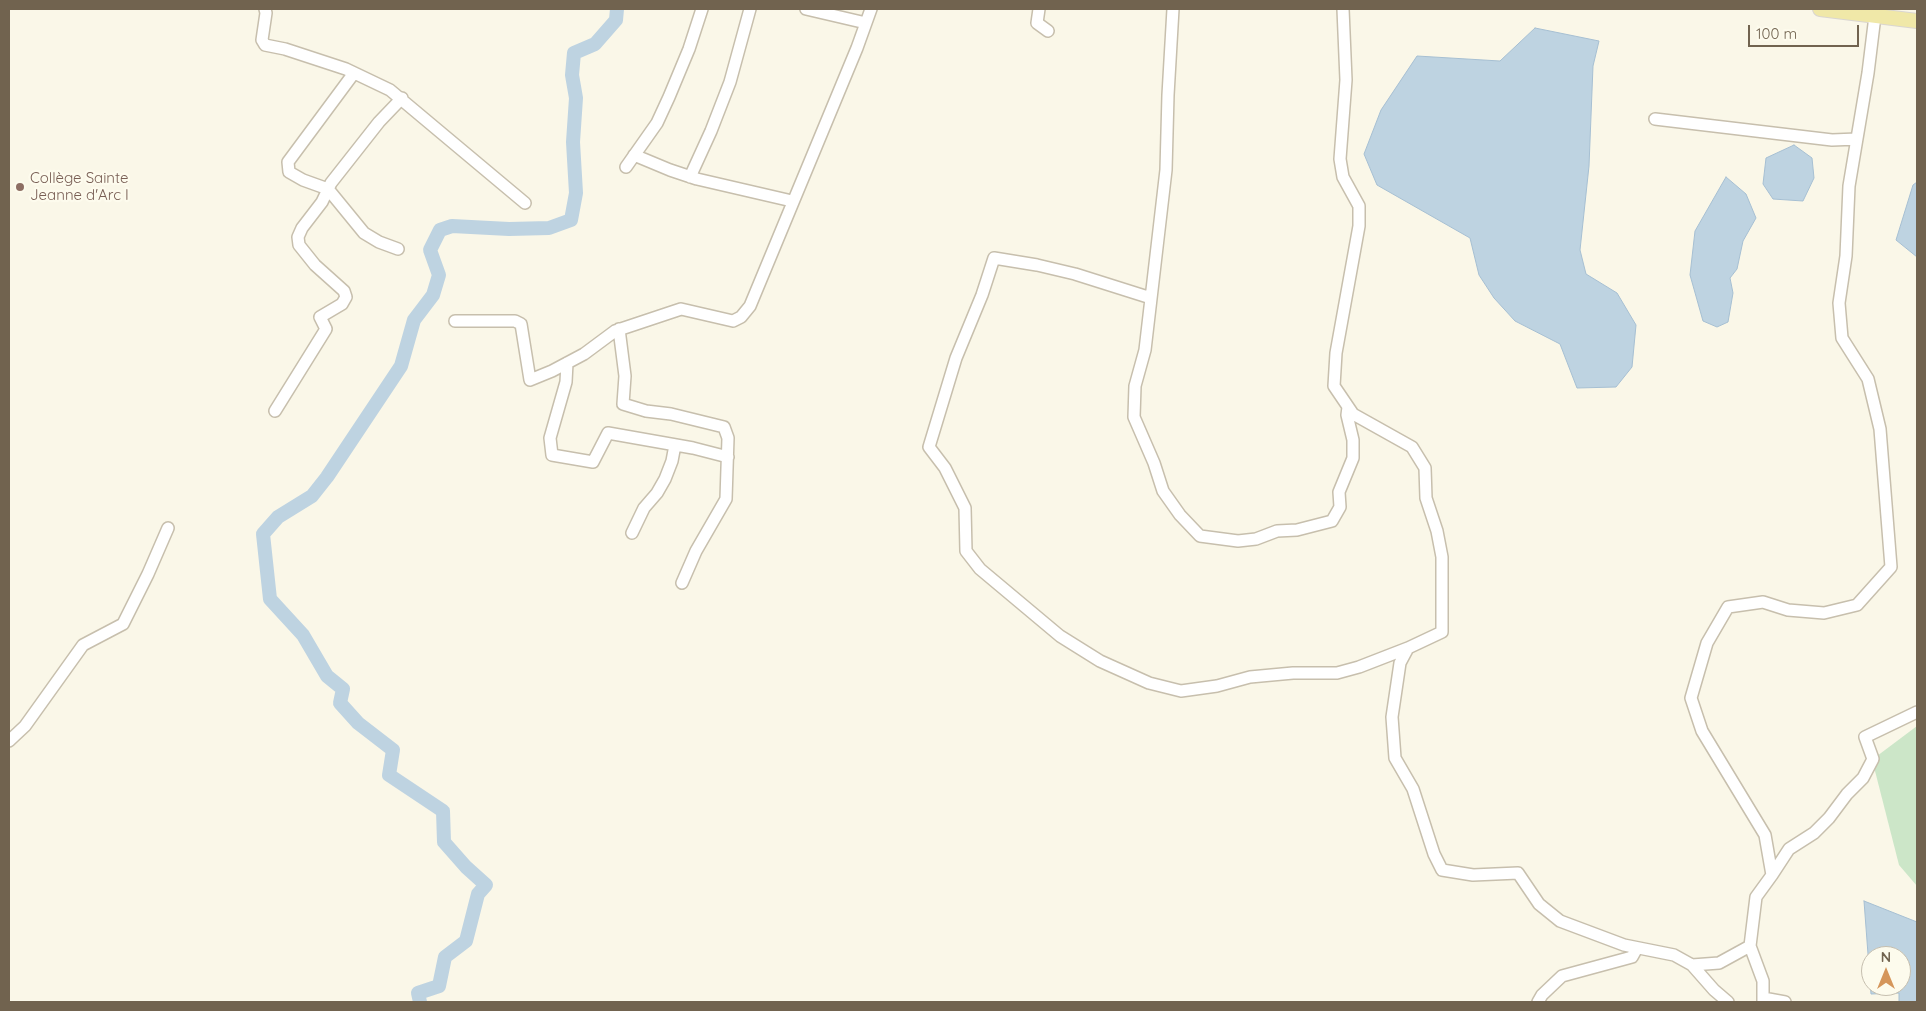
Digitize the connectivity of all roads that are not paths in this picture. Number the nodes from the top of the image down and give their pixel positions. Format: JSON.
{"nodes":[{"id":1,"x":265,"y":9,"type":"edge"},
{"id":2,"x":702,"y":9,"type":"edge"},
{"id":3,"x":750,"y":9,"type":"edge"},
{"id":4,"x":806,"y":9,"type":"edge"},
{"id":5,"x":871,"y":9,"type":"edge"},
{"id":6,"x":1039,"y":9,"type":"edge"},
{"id":7,"x":1172,"y":9,"type":"edge"},
{"id":8,"x":1343,"y":9,"type":"edge"},
{"id":9,"x":1820,"y":9,"type":"edge"},
{"id":10,"x":1875,"y":16,"type":"junction"},
{"id":11,"x":1917,"y":21,"type":"edge"},
{"id":12,"x":866,"y":23,"type":"junction"},
{"id":13,"x":1048,"y":31,"type":"dead end"},
{"id":14,"x":354,"y":73,"type":"junction"},
{"id":15,"x":402,"y":98,"type":"junction"},
{"id":16,"x":1655,"y":119,"type":"dead end"},
{"id":17,"x":1857,"y":140,"type":"junction"},
{"id":18,"x":634,"y":155,"type":"junction"},
{"id":19,"x":626,"y":167,"type":"dead end"},
{"id":20,"x":690,"y":177,"type":"junction"},
{"id":21,"x":328,"y":190,"type":"junction"},
{"id":22,"x":792,"y":201,"type":"junction"},
{"id":23,"x":525,"y":203,"type":"dead end"},
{"id":24,"x":398,"y":249,"type":"dead end"},
{"id":25,"x":1151,"y":298,"type":"junction"},
{"id":26,"x":455,"y":321,"type":"dead end"},
{"id":27,"x":619,"y":330,"type":"junction"},
{"id":28,"x":567,"y":363,"type":"junction"},
{"id":29,"x":1348,"y":407,"type":"junction"},
{"id":30,"x":275,"y":411,"type":"dead end"},
{"id":31,"x":675,"y":445,"type":"junction"},
{"id":32,"x":728,"y":457,"type":"junction"},
{"id":33,"x":168,"y":528,"type":"dead end"},
{"id":34,"x":632,"y":533,"type":"dead end"},
{"id":35,"x":682,"y":583,"type":"dead end"},
{"id":36,"x":1408,"y":648,"type":"junction"},
{"id":37,"x":1917,"y":712,"type":"edge"},
{"id":38,"x":9,"y":741,"type":"edge"},
{"id":39,"x":1772,"y":875,"type":"junction"},
{"id":40,"x":1750,"y":946,"type":"junction"},
{"id":41,"x":1636,"y":948,"type":"junction"},
{"id":42,"x":1692,"y":965,"type":"junction"},
{"id":43,"x":1763,"y":1000,"type":"edge"},
{"id":44,"x":1538,"y":1002,"type":"edge"},
{"id":45,"x":1728,"y":1002,"type":"edge"},
{"id":46,"x":1785,"y":1002,"type":"edge"}],
"edges":[{"from":1,"to":14,"type":"street"},
{"from":2,"to":18,"type":"street"},
{"from":3,"to":20,"type":"street"},
{"from":4,"to":12,"type":"street"},
{"from":5,"to":12,"type":"street"},
{"from":6,"to":13,"type":"street"},
{"from":7,"to":25,"type":"street"},
{"from":8,"to":29,"type":"street"},
{"from":9,"to":10,"type":"main road"},
{"from":10,"to":11,"type":"main road"},
{"from":10,"to":17,"type":"street"},
{"from":12,"to":22,"type":"street"},
{"from":14,"to":15,"type":"street"},
{"from":14,"to":21,"type":"street"},
{"from":15,"to":21,"type":"street"},
{"from":15,"to":23,"type":"street"},
{"from":16,"to":17,"type":"street"},
{"from":17,"to":39,"type":"street"},
{"from":18,"to":19,"type":"street"},
{"from":18,"to":20,"type":"street"},
{"from":20,"to":22,"type":"street"},
{"from":21,"to":24,"type":"street"},
{"from":21,"to":30,"type":"street"},
{"from":22,"to":27,"type":"street"},
{"from":25,"to":29,"type":"street"},
{"from":25,"to":36,"type":"street"},
{"from":26,"to":28,"type":"street"},
{"from":27,"to":28,"type":"street"},
{"from":27,"to":32,"type":"street"},
{"from":28,"to":31,"type":"street"},
{"from":29,"to":36,"type":"street"},
{"from":31,"to":32,"type":"street"},
{"from":31,"to":34,"type":"street"},
{"from":32,"to":35,"type":"street"},
{"from":33,"to":38,"type":"street"},
{"from":36,"to":41,"type":"street"},
{"from":37,"to":39,"type":"street"},
{"from":39,"to":40,"type":"street"},
{"from":40,"to":42,"type":"street"},
{"from":40,"to":43,"type":"street"},
{"from":41,"to":42,"type":"street"},
{"from":41,"to":44,"type":"street"},
{"from":42,"to":45,"type":"street"},
{"from":43,"to":46,"type":"street"}]}
